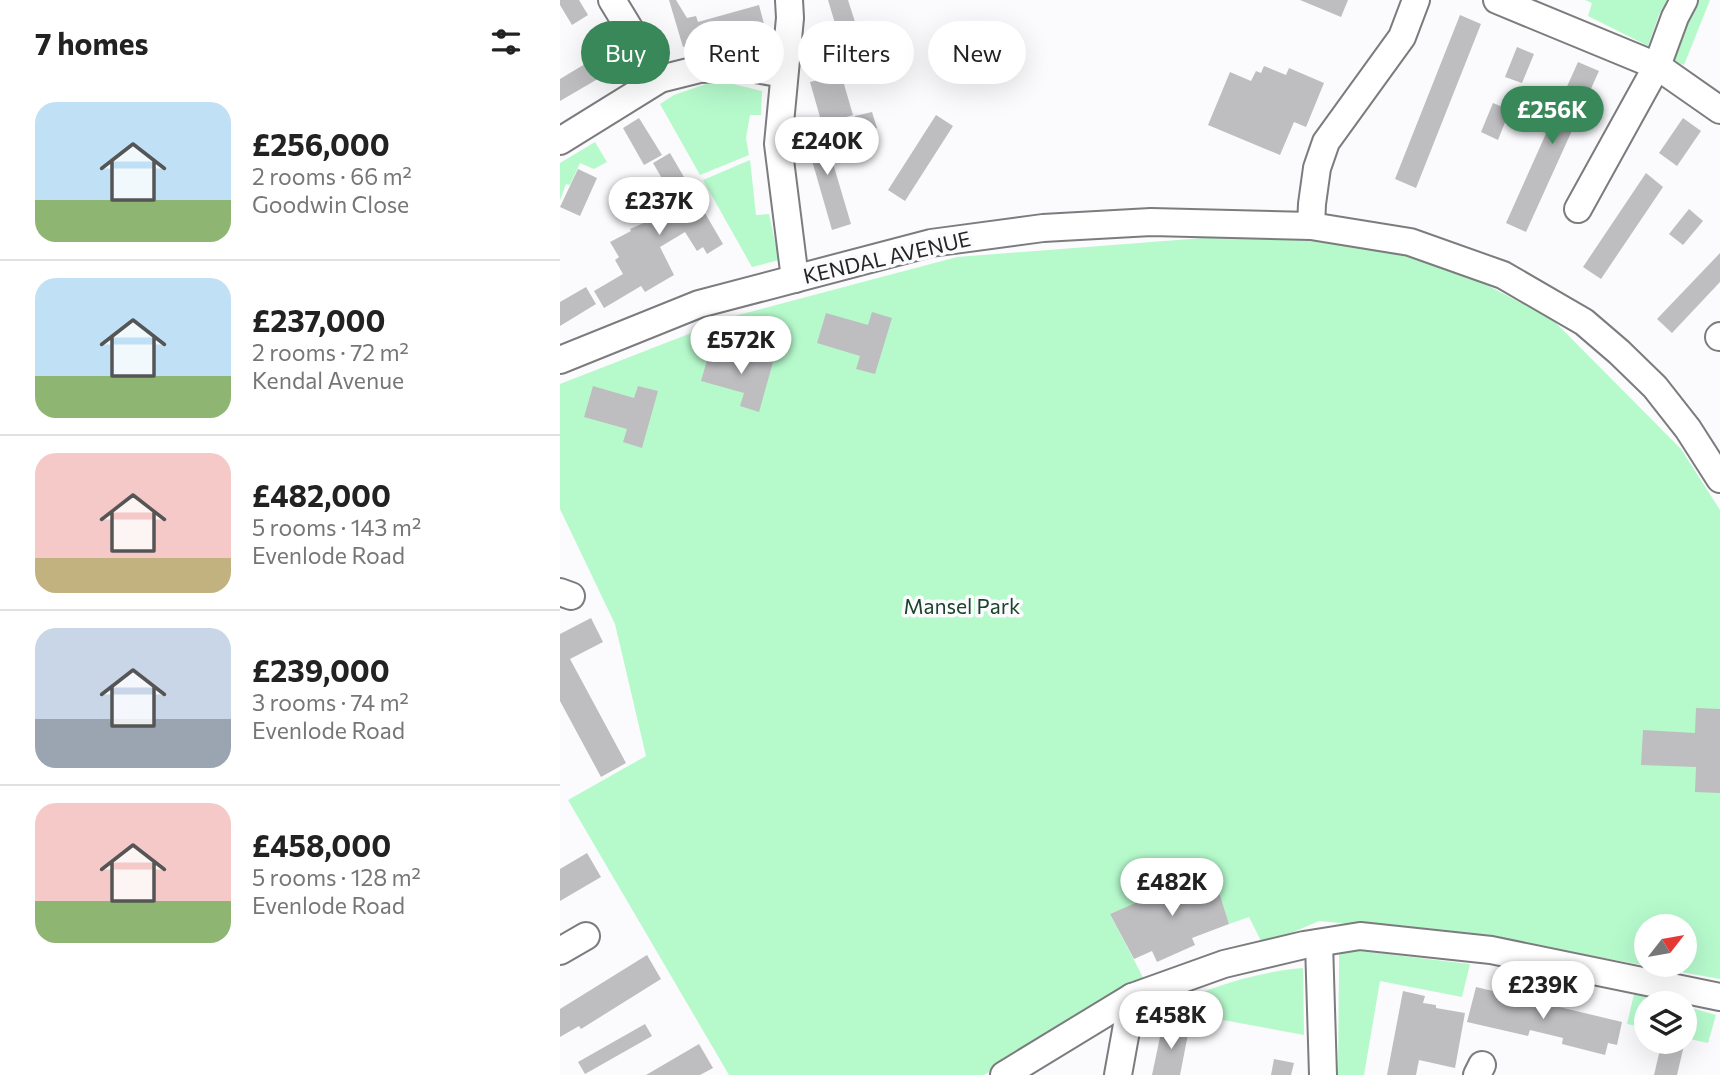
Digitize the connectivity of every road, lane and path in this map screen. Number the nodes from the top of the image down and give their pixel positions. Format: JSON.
{"nodes":[{"id":1,"x":612,"y":0,"type":"edge"},
{"id":2,"x":789,"y":0,"type":"edge"},
{"id":3,"x":1416,"y":0,"type":"edge"},
{"id":4,"x":1497,"y":0,"type":"edge"},
{"id":5,"x":1684,"y":0,"type":"edge"},
{"id":6,"x":625,"y":21,"type":"edge"},
{"id":7,"x":1657,"y":66,"type":"junction"},
{"id":8,"x":784,"y":74,"type":"edge"},
{"id":9,"x":652,"y":84,"type":"edge"},
{"id":10,"x":783,"y":84,"type":"edge"},
{"id":11,"x":1720,"y":110,"type":"edge"},
{"id":12,"x":560,"y":141,"type":"edge"},
{"id":13,"x":1578,"y":209,"type":"dead end"},
{"id":14,"x":1311,"y":226,"type":"junction"},
{"id":15,"x":795,"y":279,"type":"junction"},
{"id":16,"x":560,"y":360,"type":"edge"},
{"id":17,"x":1720,"y":479,"type":"edge"},
{"id":18,"x":586,"y":936,"type":"dead end"},
{"id":19,"x":1318,"y":943,"type":"junction"},
{"id":20,"x":560,"y":951,"type":"edge"},
{"id":21,"x":1132,"y":997,"type":"junction"},
{"id":22,"x":1720,"y":997,"type":"edge"},
{"id":23,"x":1004,"y":1075,"type":"edge"},
{"id":24,"x":1118,"y":1075,"type":"edge"},
{"id":25,"x":1323,"y":1075,"type":"edge"}],
"edges":[{"from":1,"to":6,"type":"street"},
{"from":2,"to":8,"type":"street"},
{"from":3,"to":14,"type":"street"},
{"from":4,"to":7,"type":"street"},
{"from":5,"to":7,"type":"street"},
{"from":7,"to":11,"type":"street"},
{"from":7,"to":13,"type":"street"},
{"from":9,"to":12,"type":"street"},
{"from":10,"to":15,"type":"street"},
{"from":14,"to":15,"type":"street","name":"KENDAL AVENUE"},
{"from":14,"to":17,"type":"street","name":"KENDAL AVENUE"},
{"from":15,"to":16,"type":"street","name":"KENDAL AVENUE"},
{"from":18,"to":20,"type":"street"},
{"from":19,"to":21,"type":"street"},
{"from":19,"to":22,"type":"street"},
{"from":19,"to":25,"type":"street"},
{"from":21,"to":23,"type":"street"},
{"from":21,"to":24,"type":"street"}]}
